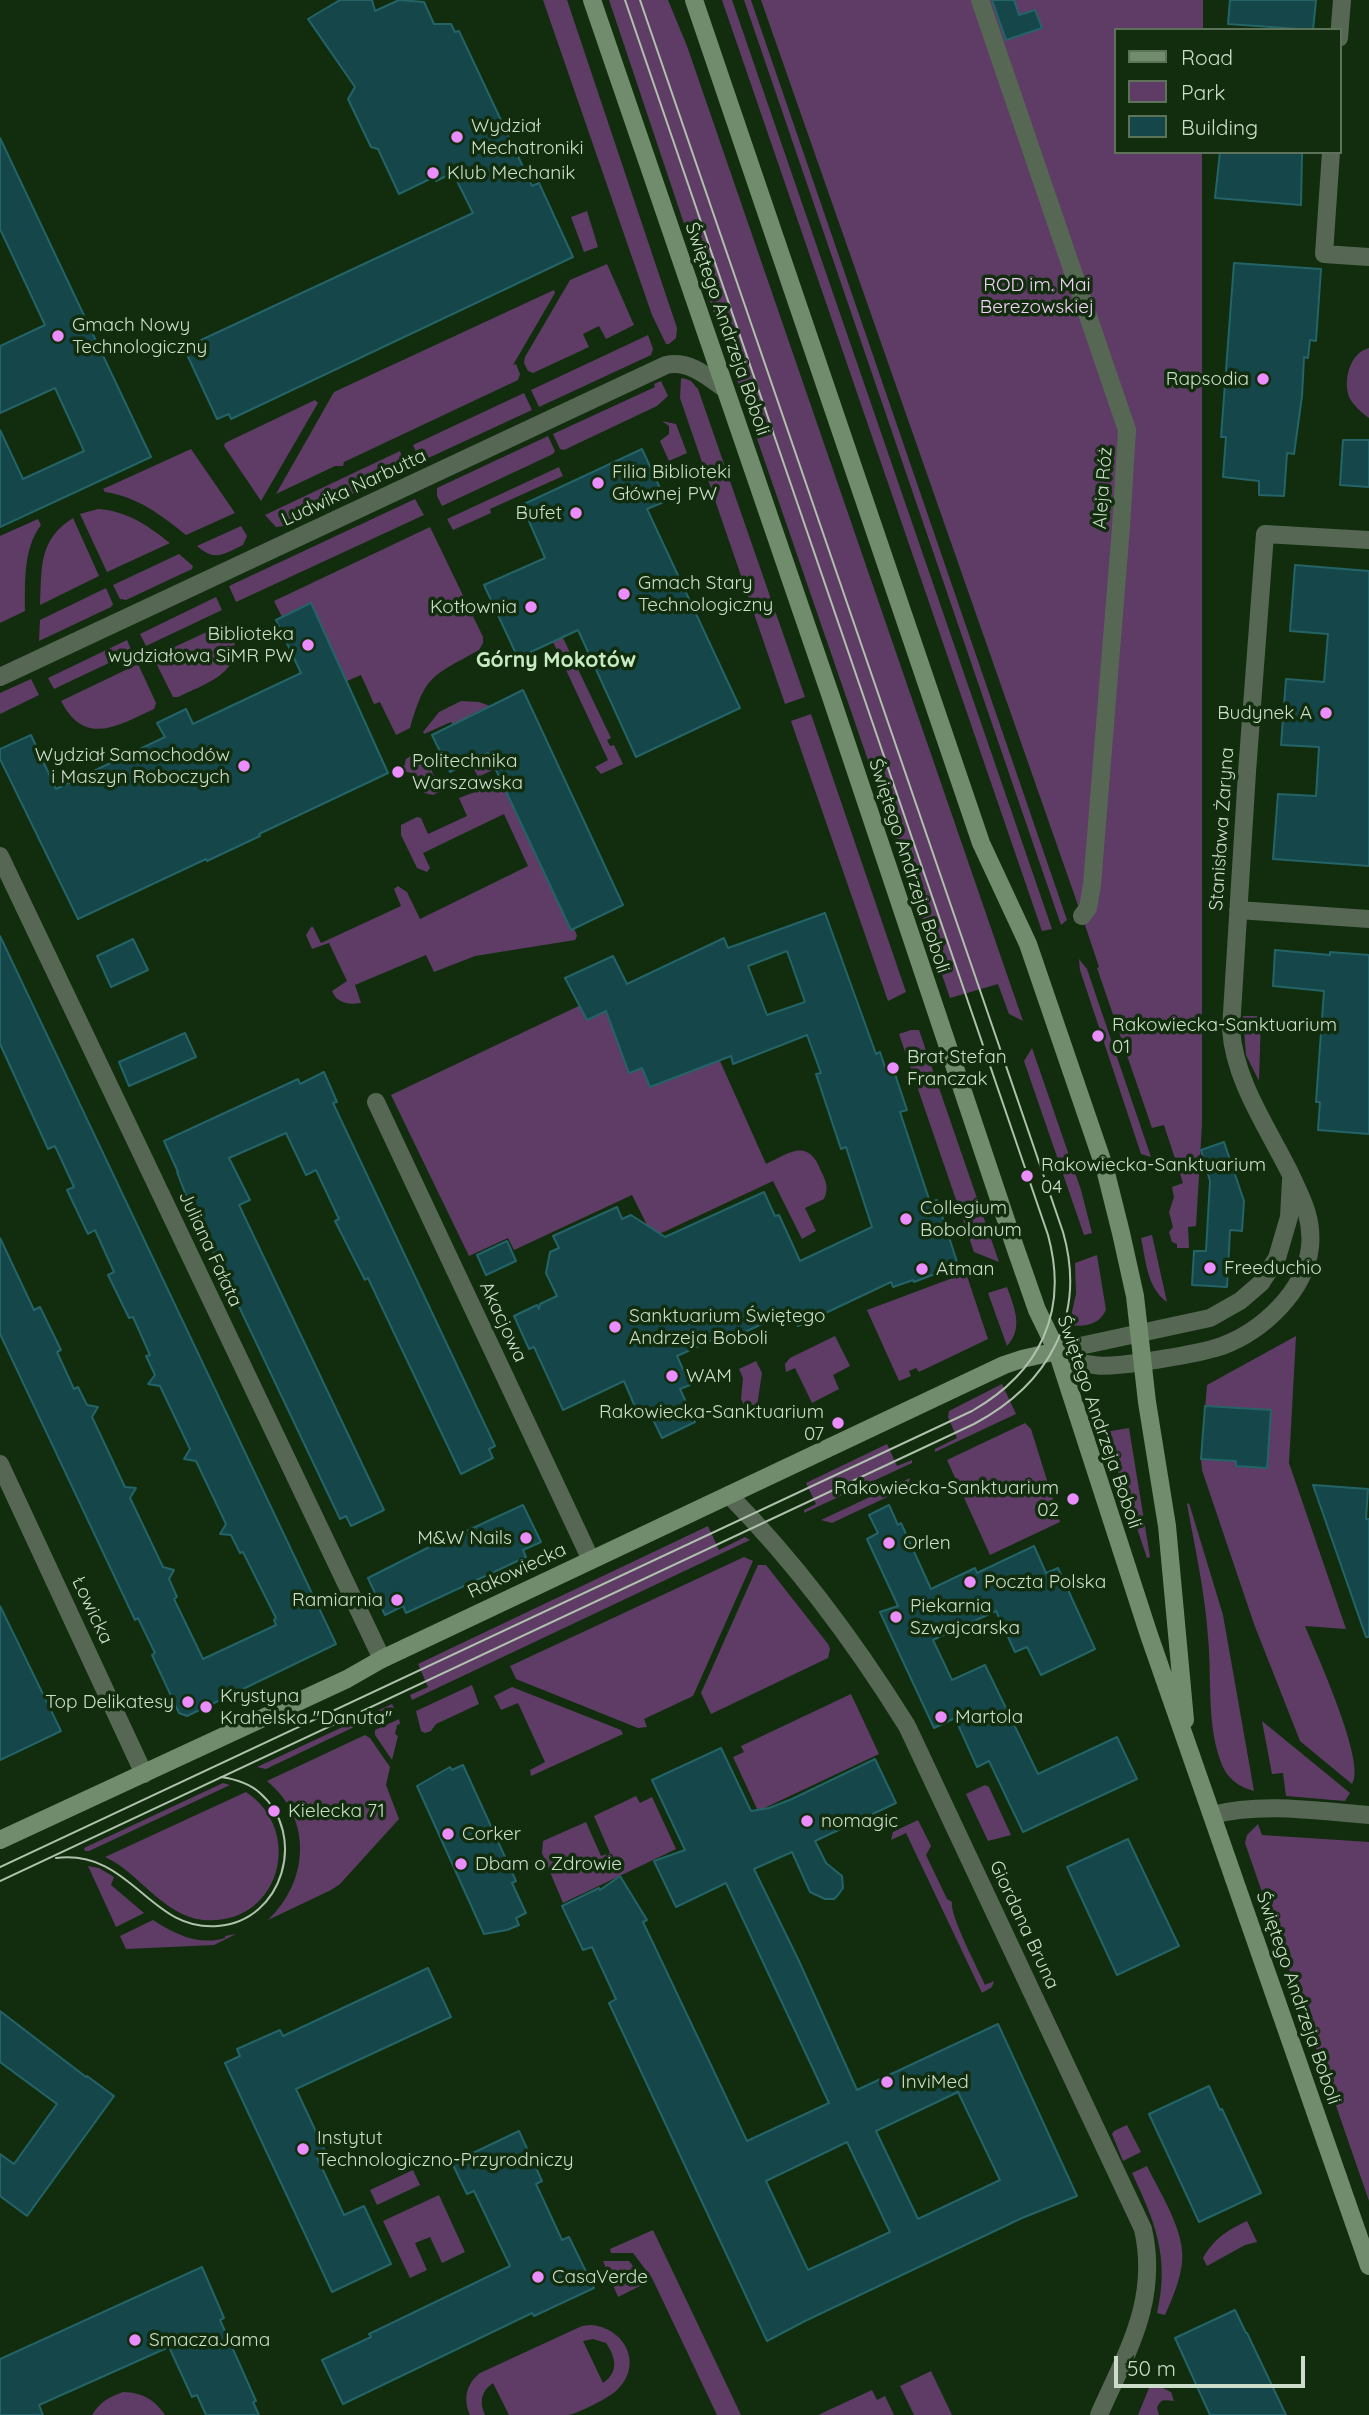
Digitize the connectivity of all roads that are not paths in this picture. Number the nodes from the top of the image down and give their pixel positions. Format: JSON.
{"nodes":[{"id":1,"x":592,"y":0,"type":"edge"},
{"id":2,"x":694,"y":0,"type":"edge"},
{"id":3,"x":980,"y":0,"type":"edge"},
{"id":4,"x":1342,"y":0,"type":"edge"},
{"id":5,"x":1340,"y":28,"type":"edge"},
{"id":6,"x":1331,"y":154,"type":"edge"},
{"id":7,"x":1369,"y":257,"type":"edge"},
{"id":8,"x":725,"y":389,"type":"junction"},
{"id":9,"x":1369,"y":540,"type":"edge"},
{"id":10,"x":0,"y":677,"type":"edge"},
{"id":11,"x":0,"y":856,"type":"edge"},
{"id":12,"x":1238,"y":910,"type":"junction"},
{"id":13,"x":1082,"y":916,"type":"dead end"},
{"id":14,"x":1369,"y":919,"type":"edge"},
{"id":15,"x":376,"y":1102,"type":"dead end"},
{"id":16,"x":1291,"y":1176,"type":"junction"},
{"id":17,"x":1139,"y":1334,"type":"junction"},
{"id":18,"x":1057,"y":1352,"type":"junction"},
{"id":19,"x":1142,"y":1362,"type":"junction"},
{"id":20,"x":0,"y":1464,"type":"edge"},
{"id":21,"x":729,"y":1495,"type":"junction"},
{"id":22,"x":590,"y":1560,"type":"junction"},
{"id":23,"x":382,"y":1659,"type":"junction"},
{"id":24,"x":1187,"y":1744,"type":"junction"},
{"id":25,"x":144,"y":1774,"type":"junction"},
{"id":26,"x":1212,"y":1815,"type":"junction"},
{"id":27,"x":1369,"y":1815,"type":"edge"},
{"id":28,"x":0,"y":1840,"type":"edge"},
{"id":29,"x":1369,"y":2266,"type":"edge"},
{"id":30,"x":1099,"y":2415,"type":"edge"}],
"edges":[{"from":1,"to":8,"type":"main road","name":"Świętego Andrzeja Boboli"},
{"from":2,"to":17,"type":"main road","name":"Świętego Andrzeja Boboli"},
{"from":3,"to":13,"type":"street","name":"Aleja Róż"},
{"from":4,"to":5,"type":"street"},
{"from":6,"to":7,"type":"street"},
{"from":8,"to":10,"type":"street","name":"Ludwika Narbutta"},
{"from":8,"to":18,"type":"main road","name":"Świętego Andrzeja Boboli"},
{"from":9,"to":12,"type":"street","name":"Stanisława Żaryna"},
{"from":11,"to":23,"type":"street","name":"Juliana Fałata"},
{"from":12,"to":14,"type":"street"},
{"from":12,"to":16,"type":"street","name":"Stanisława Żaryna"},
{"from":15,"to":22,"type":"street","name":"Akacjowa"},
{"from":16,"to":17,"type":"street","name":"Stanisława Żaryna"},
{"from":16,"to":19,"type":"street","name":"Stanisława Żaryna"},
{"from":17,"to":18,"type":"street","name":"Stanisława Żaryna"},
{"from":17,"to":19,"type":"main road","name":"Świętego Andrzeja Boboli"},
{"from":18,"to":19,"type":"street","name":"Stanisława Żaryna"},
{"from":18,"to":21,"type":"main road","name":"Rakowiecka"},
{"from":18,"to":24,"type":"main road","name":"Świętego Andrzeja Boboli"},
{"from":19,"to":24,"type":"main road","name":"Świętego Andrzeja Boboli"},
{"from":20,"to":25,"type":"street","name":"Łowicka"},
{"from":21,"to":22,"type":"main road","name":"Rakowiecka"},
{"from":21,"to":30,"type":"street","name":"Giordana Bruna"},
{"from":22,"to":23,"type":"main road","name":"Rakowiecka"},
{"from":23,"to":25,"type":"main road","name":"Rakowiecka"},
{"from":24,"to":26,"type":"main road","name":"Świętego Andrzeja Boboli"},
{"from":25,"to":28,"type":"main road","name":"Rakowiecka"},
{"from":26,"to":27,"type":"street"},
{"from":26,"to":29,"type":"main road","name":"Świętego Andrzeja Boboli"}]}
